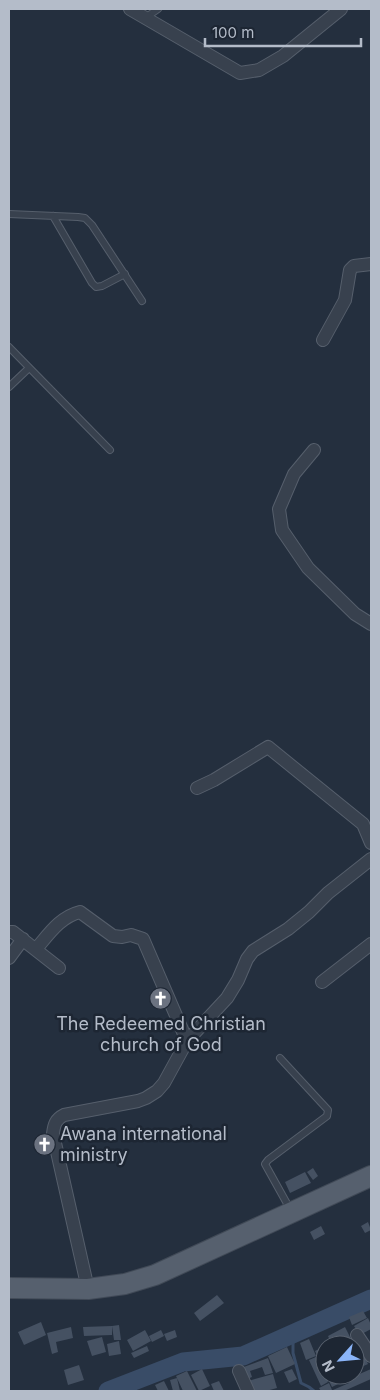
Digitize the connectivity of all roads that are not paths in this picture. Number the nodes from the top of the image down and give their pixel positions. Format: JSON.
{"nodes":[{"id":1,"x":130,"y":9,"type":"edge"},
{"id":2,"x":158,"y":9,"type":"edge"},
{"id":3,"x":341,"y":9,"type":"edge"},
{"id":4,"x":145,"y":18,"type":"junction"},
{"id":5,"x":9,"y":214,"type":"edge"},
{"id":6,"x":53,"y":216,"type":"junction"},
{"id":7,"x":371,"y":264,"type":"edge"},
{"id":8,"x":125,"y":274,"type":"junction"},
{"id":9,"x":142,"y":301,"type":"dead end"},
{"id":10,"x":322,"y":340,"type":"dead end"},
{"id":11,"x":9,"y":347,"type":"edge"},
{"id":12,"x":29,"y":368,"type":"junction"},
{"id":13,"x":9,"y":387,"type":"edge"},
{"id":14,"x":110,"y":450,"type":"dead end"},
{"id":15,"x":314,"y":450,"type":"dead end"},
{"id":16,"x":371,"y":624,"type":"edge"},
{"id":17,"x":196,"y":788,"type":"dead end"},
{"id":18,"x":371,"y":843,"type":"edge"},
{"id":19,"x":371,"y":858,"type":"edge"},
{"id":20,"x":9,"y":932,"type":"edge"},
{"id":21,"x":23,"y":939,"type":"junction"},
{"id":22,"x":371,"y":944,"type":"edge"},
{"id":23,"x":36,"y":949,"type":"junction"},
{"id":24,"x":9,"y":958,"type":"edge"},
{"id":25,"x":59,"y":968,"type":"dead end"},
{"id":26,"x":322,"y":982,"type":"dead end"},
{"id":27,"x":187,"y":1041,"type":"junction"},
{"id":28,"x":280,"y":1058,"type":"dead end"},
{"id":29,"x":371,"y":1176,"type":"edge"},
{"id":30,"x":291,"y":1212,"type":"junction"},
{"id":31,"x":9,"y":1288,"type":"edge"},
{"id":32,"x":88,"y":1289,"type":"junction"},
{"id":33,"x":239,"y":1371,"type":"dead end"},
{"id":34,"x":248,"y":1391,"type":"edge"}],
"edges":[{"from":1,"to":4,"type":"street"},
{"from":2,"to":4,"type":"lane"},
{"from":3,"to":4,"type":"street"},
{"from":5,"to":6,"type":"lane"},
{"from":6,"to":8,"type":"lane"},
{"from":6,"to":8,"type":"lane"},
{"from":7,"to":10,"type":"street"},
{"from":8,"to":9,"type":"lane"},
{"from":11,"to":12,"type":"lane"},
{"from":12,"to":13,"type":"lane"},
{"from":12,"to":14,"type":"lane"},
{"from":15,"to":16,"type":"street"},
{"from":17,"to":18,"type":"street"},
{"from":19,"to":27,"type":"street"},
{"from":20,"to":21,"type":"street"},
{"from":21,"to":23,"type":"street"},
{"from":21,"to":24,"type":"street"},
{"from":22,"to":26,"type":"street"},
{"from":23,"to":25,"type":"street"},
{"from":23,"to":27,"type":"street"},
{"from":27,"to":32,"type":"street"},
{"from":28,"to":30,"type":"lane"},
{"from":29,"to":30,"type":"main road"},
{"from":30,"to":32,"type":"main road"},
{"from":31,"to":32,"type":"main road"},
{"from":33,"to":34,"type":"street"}]}
